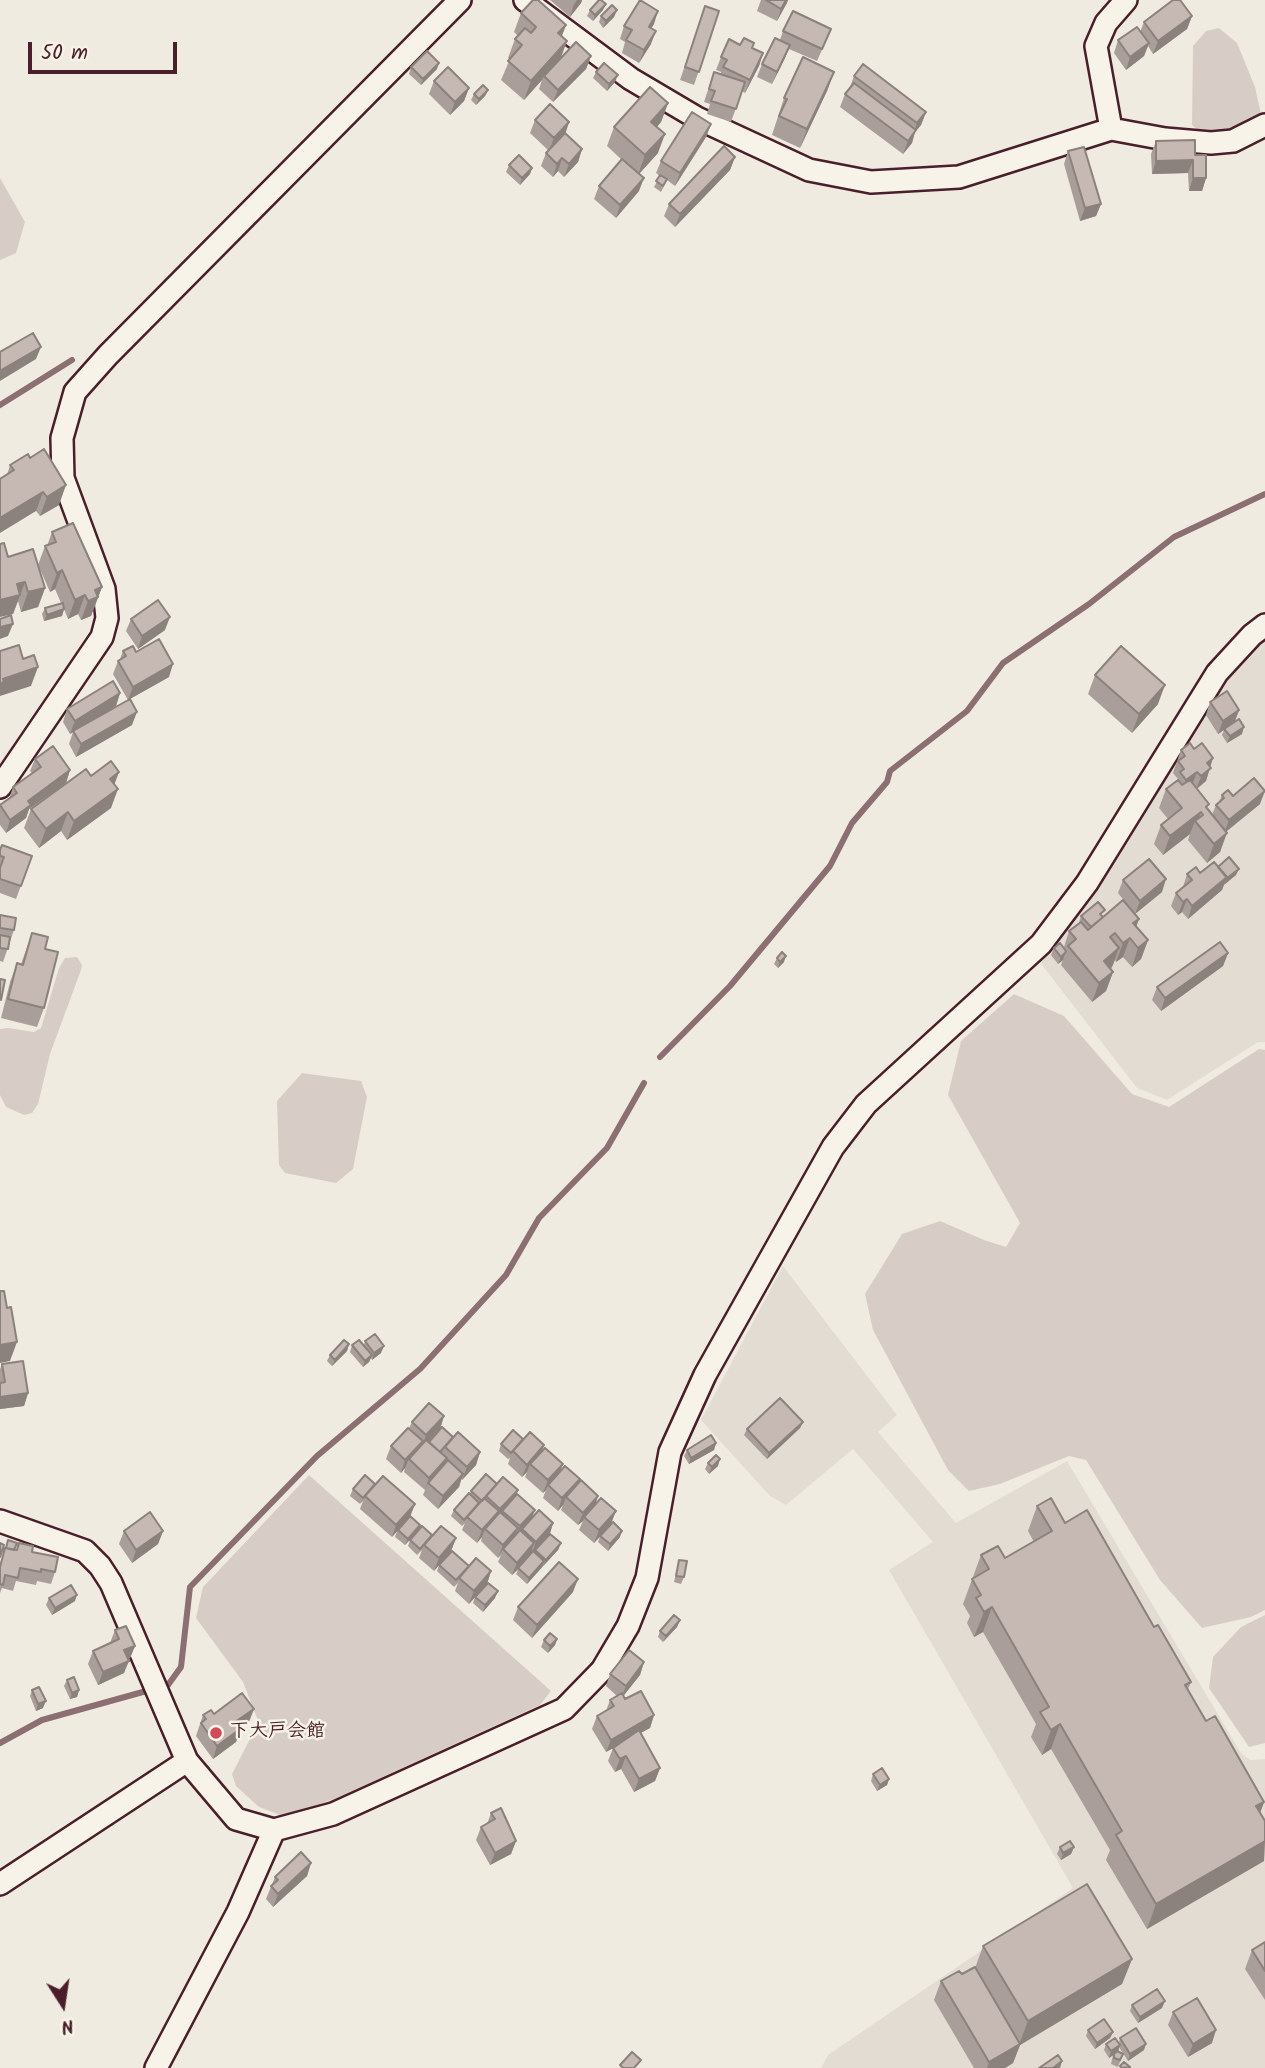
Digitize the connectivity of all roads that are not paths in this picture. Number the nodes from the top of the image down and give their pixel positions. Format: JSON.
{"nodes":[{"id":1,"x":460,"y":0,"type":"edge"},
{"id":2,"x":525,"y":0,"type":"edge"},
{"id":3,"x":1126,"y":0,"type":"edge"},
{"id":4,"x":1265,"y":125,"type":"edge"},
{"id":5,"x":1111,"y":129,"type":"junction"},
{"id":6,"x":1265,"y":625,"type":"edge"},
{"id":7,"x":0,"y":787,"type":"edge"},
{"id":8,"x":0,"y":1521,"type":"edge"},
{"id":9,"x":187,"y":1760,"type":"junction"},
{"id":10,"x":274,"y":1830,"type":"junction"},
{"id":11,"x":0,"y":1884,"type":"edge"},
{"id":12,"x":156,"y":2068,"type":"edge"}],
"edges":[{"from":1,"to":7,"type":"street"},
{"from":2,"to":5,"type":"street"},
{"from":3,"to":5,"type":"street"},
{"from":4,"to":5,"type":"street"},
{"from":6,"to":10,"type":"street"},
{"from":8,"to":9,"type":"street"},
{"from":9,"to":10,"type":"street"},
{"from":9,"to":11,"type":"street"},
{"from":10,"to":12,"type":"street"}]}
